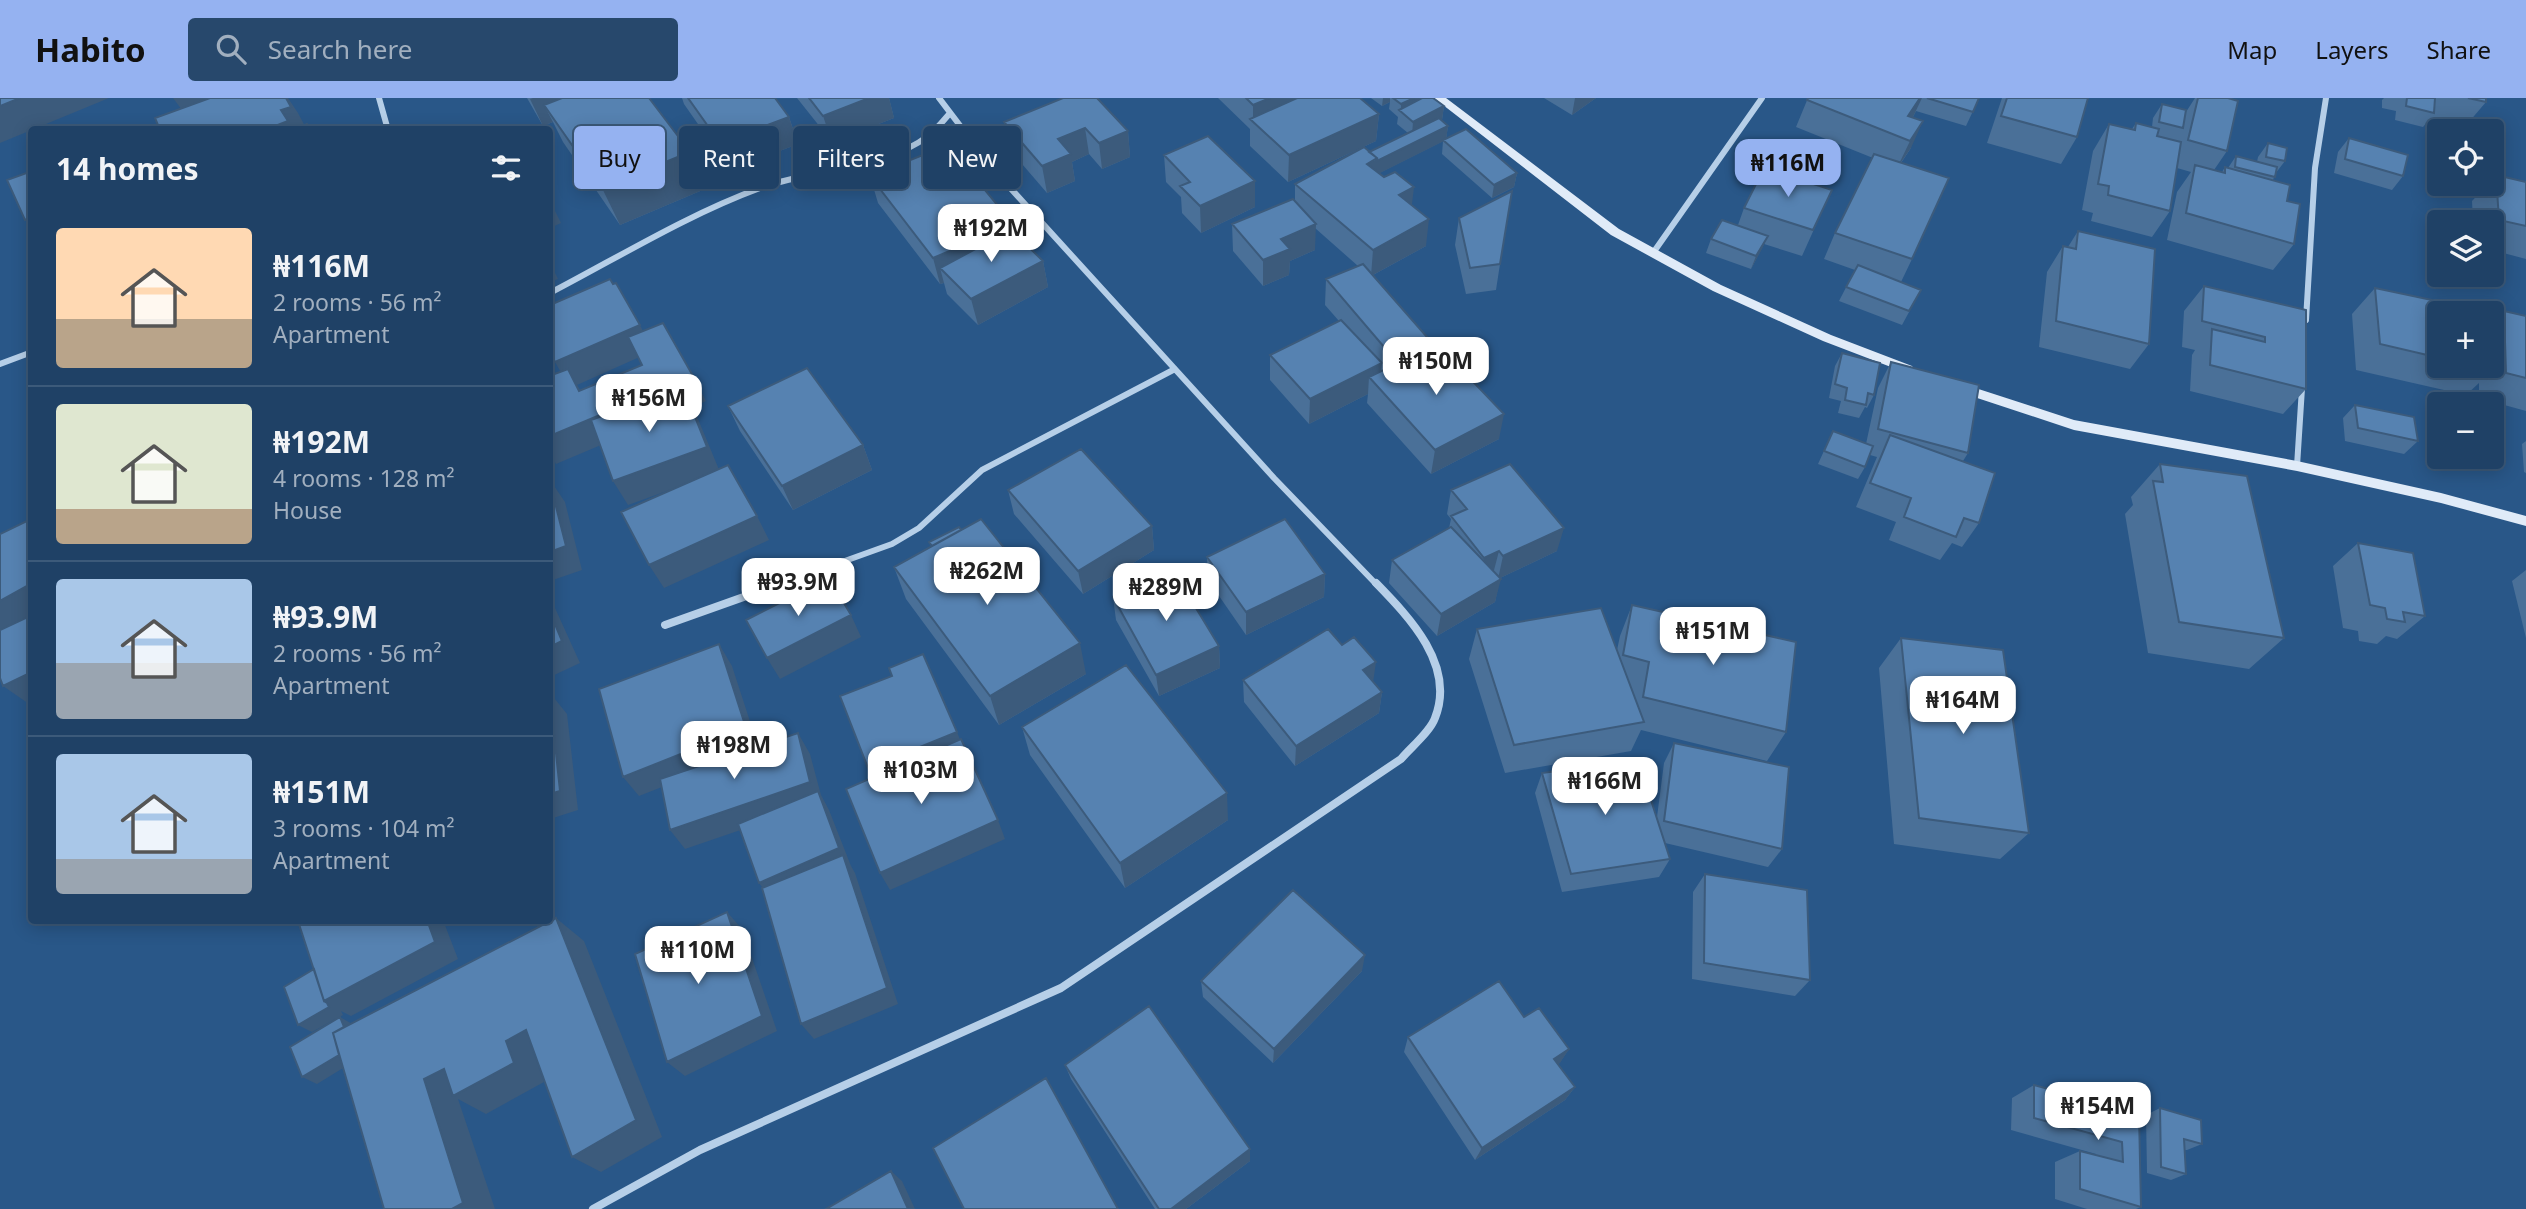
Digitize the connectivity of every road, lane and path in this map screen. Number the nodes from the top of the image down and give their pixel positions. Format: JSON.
{"nodes":[{"id":1,"x":379,"y":98,"type":"edge"},
{"id":2,"x":939,"y":98,"type":"edge"},
{"id":3,"x":1439,"y":98,"type":"edge"},
{"id":4,"x":1762,"y":98,"type":"edge"},
{"id":5,"x":2326,"y":98,"type":"edge"},
{"id":6,"x":950,"y":113,"type":"junction"},
{"id":7,"x":387,"y":126,"type":"edge"},
{"id":8,"x":1653,"y":253,"type":"junction"},
{"id":9,"x":553,"y":291,"type":"edge"},
{"id":10,"x":2305,"y":331,"type":"edge"},
{"id":11,"x":28,"y":354,"type":"edge"},
{"id":12,"x":0,"y":365,"type":"edge"},
{"id":13,"x":1175,"y":369,"type":"junction"},
{"id":14,"x":1922,"y":374,"type":"edge"},
{"id":15,"x":1945,"y":383,"type":"edge"},
{"id":16,"x":2302,"y":385,"type":"edge"},
{"id":17,"x":2297,"y":466,"type":"junction"},
{"id":18,"x":2526,"y":521,"type":"edge"},
{"id":19,"x":665,"y":625,"type":"dead end"},
{"id":20,"x":593,"y":1209,"type":"edge"}],
"edges":[{"from":1,"to":7,"type":"street"},
{"from":2,"to":6,"type":"street"},
{"from":3,"to":8,"type":"street"},
{"from":4,"to":8,"type":"street"},
{"from":5,"to":10,"type":"street"},
{"from":6,"to":9,"type":"street"},
{"from":6,"to":13,"type":"street"},
{"from":8,"to":14,"type":"street"},
{"from":11,"to":12,"type":"street"},
{"from":13,"to":19,"type":"street"},
{"from":13,"to":20,"type":"street"},
{"from":15,"to":17,"type":"street"},
{"from":16,"to":17,"type":"street"},
{"from":17,"to":18,"type":"street"}]}
